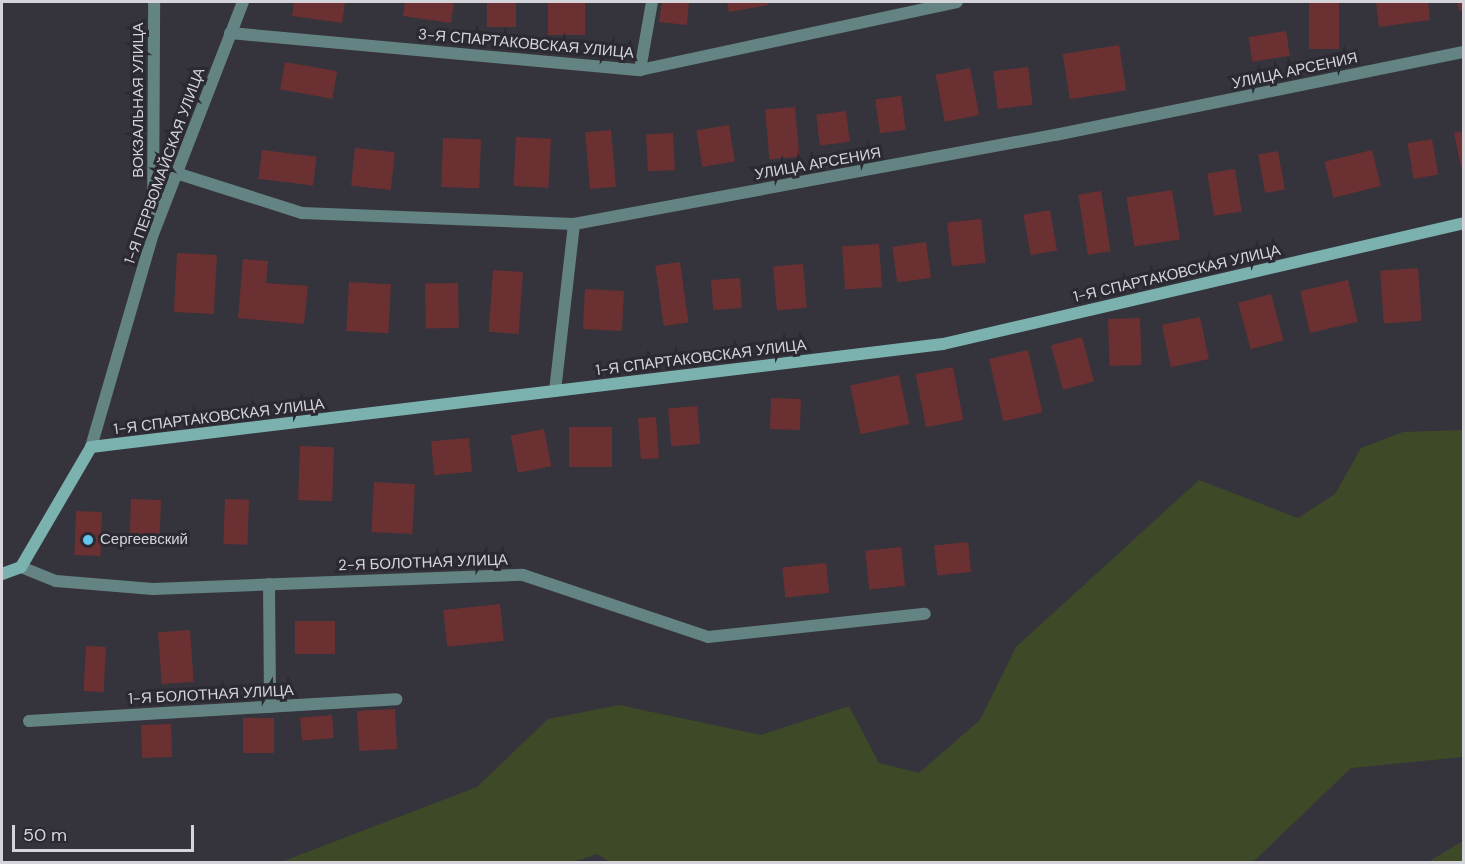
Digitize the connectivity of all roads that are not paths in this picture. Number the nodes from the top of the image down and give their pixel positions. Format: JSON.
{"nodes":[{"id":1,"x":154,"y":2,"type":"edge"},
{"id":2,"x":243,"y":2,"type":"edge"},
{"id":3,"x":652,"y":2,"type":"edge"},
{"id":4,"x":957,"y":2,"type":"edge"},
{"id":5,"x":230,"y":33,"type":"junction"},
{"id":6,"x":1464,"y":52,"type":"edge"},
{"id":7,"x":640,"y":70,"type":"junction"},
{"id":8,"x":176,"y":173,"type":"junction"},
{"id":9,"x":1464,"y":223,"type":"edge"},
{"id":10,"x":574,"y":224,"type":"junction"},
{"id":11,"x":153,"y":234,"type":"junction"},
{"id":12,"x":555,"y":391,"type":"junction"},
{"id":13,"x":91,"y":447,"type":"junction"},
{"id":14,"x":21,"y":567,"type":"junction"},
{"id":15,"x":2,"y":574,"type":"edge"},
{"id":16,"x":269,"y":584,"type":"junction"},
{"id":17,"x":925,"y":614,"type":"dead end"},
{"id":18,"x":396,"y":699,"type":"dead end"},
{"id":19,"x":270,"y":707,"type":"junction"},
{"id":20,"x":29,"y":721,"type":"dead end"}],
"edges":[{"from":1,"to":11,"type":"street","name":"ВОКЗАЛЬНАЯ УЛИЦА"},
{"from":2,"to":5,"type":"street","name":"1-Я ПЕРВОМАЙСКАЯ УЛИЦА"},
{"from":3,"to":7,"type":"street"},
{"from":4,"to":7,"type":"street","name":"3-Я СПАРТАКОВСКАЯ УЛИЦА"},
{"from":5,"to":7,"type":"street","name":"3-Я СПАРТАКОВСКАЯ УЛИЦА"},
{"from":5,"to":8,"type":"street","name":"1-Я ПЕРВОМАЙСКАЯ УЛИЦА"},
{"from":6,"to":10,"type":"street","name":"УЛИЦА АРСЕНИЯ"},
{"from":8,"to":10,"type":"street","name":"УЛИЦА АРСЕНИЯ"},
{"from":8,"to":11,"type":"street","name":"1-Я ПЕРВОМАЙСКАЯ УЛИЦА"},
{"from":9,"to":12,"type":"street","name":"1-Я СПАРТАКОВСКАЯ УЛИЦА"},
{"from":10,"to":12,"type":"street"},
{"from":11,"to":13,"type":"street","name":"1-Я ПЕРВОМАЙСКАЯ УЛИЦА"},
{"from":12,"to":13,"type":"street","name":"1-Я СПАРТАКОВСКАЯ УЛИЦА"},
{"from":13,"to":14,"type":"street"},
{"from":14,"to":15,"type":"street"},
{"from":14,"to":16,"type":"street","name":"2-Я БОЛОТНАЯ УЛИЦА"},
{"from":16,"to":17,"type":"street","name":"2-Я БОЛОТНАЯ УЛИЦА"},
{"from":16,"to":19,"type":"street"},
{"from":18,"to":19,"type":"street","name":"1-Я БОЛОТНАЯ УЛИЦА"},
{"from":19,"to":20,"type":"street","name":"1-Я БОЛОТНАЯ УЛИЦА"}]}
